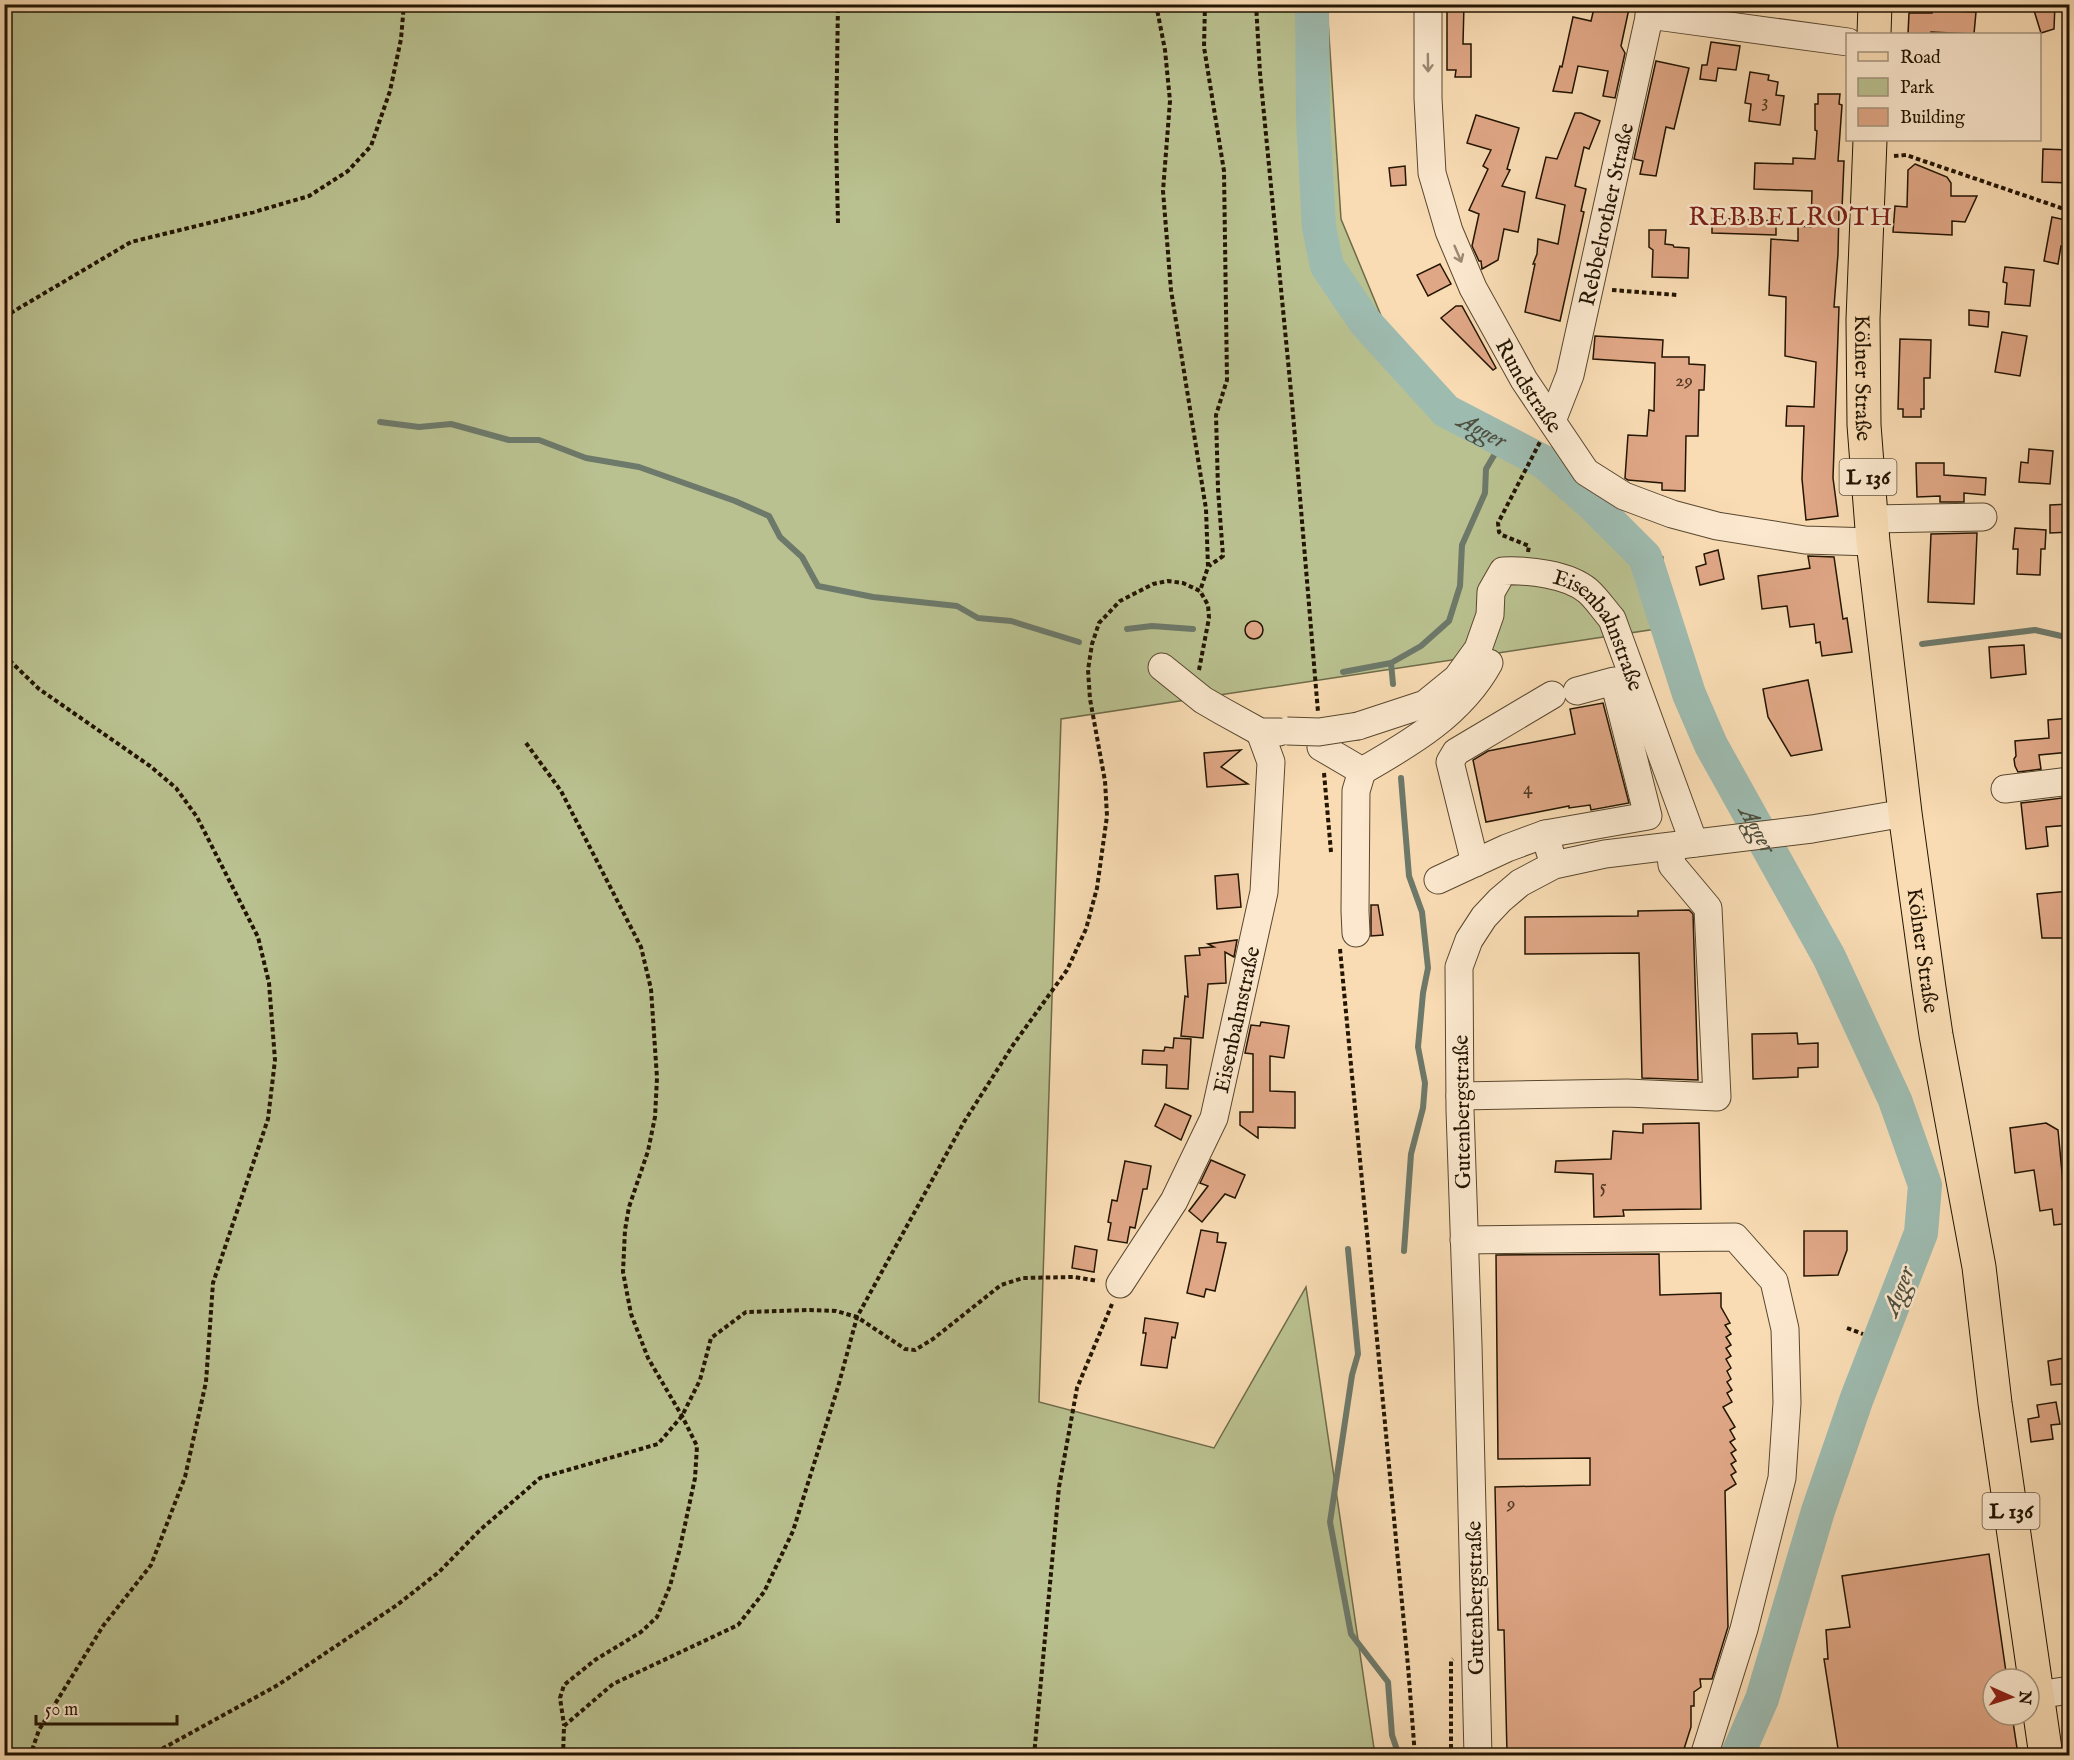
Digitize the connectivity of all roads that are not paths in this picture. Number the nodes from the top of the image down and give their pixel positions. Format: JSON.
{"nodes":[{"id":1,"x":1428,"y":4,"type":"edge"},
{"id":2,"x":1875,"y":4,"type":"edge"},
{"id":3,"x":1651,"y":10,"type":"edge"},
{"id":4,"x":1874,"y":33,"type":"edge"},
{"id":5,"x":1846,"y":42,"type":"edge"},
{"id":6,"x":1869,"y":148,"type":"edge"},
{"id":7,"x":1548,"y":429,"type":"junction"},
{"id":8,"x":1983,"y":517,"type":"dead end"},
{"id":9,"x":1872,"y":530,"type":"junction"},
{"id":10,"x":1491,"y":592,"type":"junction"},
{"id":11,"x":1162,"y":667,"type":"dead end"},
{"id":12,"x":1274,"y":732,"type":"junction"},
{"id":13,"x":1321,"y":747,"type":"road end"},
{"id":14,"x":1362,"y":771,"type":"junction"},
{"id":15,"x":2070,"y":781,"type":"edge"},
{"id":16,"x":2005,"y":789,"type":"dead end"},
{"id":17,"x":1905,"y":813,"type":"junction"},
{"id":18,"x":1545,"y":834,"type":"junction"},
{"id":19,"x":1694,"y":843,"type":"junction"},
{"id":20,"x":1475,"y":863,"type":"junction"},
{"id":21,"x":1554,"y":865,"type":"junction"},
{"id":22,"x":1438,"y":880,"type":"dead end"},
{"id":23,"x":1348,"y":938,"type":"road end"},
{"id":24,"x":1460,"y":1096,"type":"junction"},
{"id":25,"x":1464,"y":1240,"type":"junction"},
{"id":26,"x":1120,"y":1284,"type":"road end"},
{"id":27,"x":2033,"y":1667,"type":"edge"},
{"id":28,"x":2070,"y":1690,"type":"edge"},
{"id":29,"x":2041,"y":1694,"type":"edge"},
{"id":30,"x":2041,"y":1722,"type":"edge"},
{"id":31,"x":1478,"y":1755,"type":"edge"},
{"id":32,"x":1704,"y":1755,"type":"edge"},
{"id":33,"x":2046,"y":1755,"type":"edge"}],
"edges":[{"from":1,"to":7,"type":"street","name":"Rundstraße","one_way":true},
{"from":2,"to":4,"type":"main road"},
{"from":3,"to":5,"type":"street"},
{"from":3,"to":7,"type":"street","name":"Rebbelrother Straße"},
{"from":6,"to":9,"type":"main road","name":"Kölner Straße","number":"L 136"},
{"from":7,"to":9,"type":"street","name":"Rundstraße"},
{"from":8,"to":9,"type":"street","name":"Rundstraße"},
{"from":9,"to":17,"type":"main road","name":"Kölner Straße","number":"L 136"},
{"from":10,"to":12,"type":"street","bridge":true},
{"from":10,"to":14,"type":"street"},
{"from":10,"to":19,"type":"street","name":"Eisenbahnstraße"},
{"from":11,"to":12,"type":"street"},
{"from":12,"to":26,"type":"street","name":"Eisenbahnstraße"},
{"from":13,"to":14,"type":"street"},
{"from":14,"to":23,"type":"street"},
{"from":15,"to":16,"type":"street"},
{"from":17,"to":19,"type":"street","name":"Gutenbergstraße"},
{"from":17,"to":27,"type":"main road","name":"Kölner Straße","number":"L 136"},
{"from":18,"to":20,"type":"street"},
{"from":18,"to":20,"type":"street"},
{"from":18,"to":21,"type":"street"},
{"from":19,"to":21,"type":"street","name":"Gutenbergstraße"},
{"from":19,"to":24,"type":"street","name":"Eisenbahnstraße"},
{"from":20,"to":22,"type":"street"},
{"from":21,"to":24,"type":"street","name":"Gutenbergstraße"},
{"from":24,"to":25,"type":"street","name":"Gutenbergstraße"},
{"from":25,"to":31,"type":"street","name":"Gutenbergstraße"},
{"from":25,"to":32,"type":"street"},
{"from":28,"to":29,"type":"street"},
{"from":30,"to":33,"type":"main road","name":"Kölner Straße","number":"L 136"}]}
